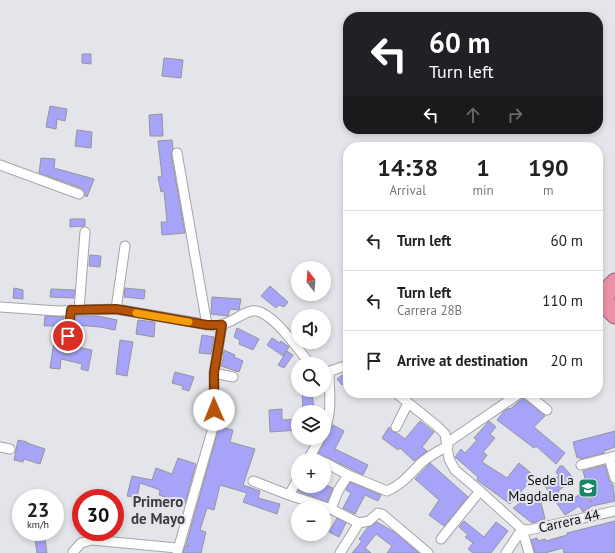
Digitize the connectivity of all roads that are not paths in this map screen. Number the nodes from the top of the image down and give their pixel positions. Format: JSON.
{"nodes":[{"id":1,"x":177,"y":153,"type":"dead end"},
{"id":2,"x":0,"y":165,"type":"edge"},
{"id":3,"x":79,"y":194,"type":"dead end"},
{"id":4,"x":85,"y":232,"type":"dead end"},
{"id":5,"x":124,"y":246,"type":"dead end"},
{"id":6,"x":615,"y":282,"type":"edge"},
{"id":7,"x":612,"y":306,"type":"edge"},
{"id":8,"x":0,"y":308,"type":"edge"},
{"id":9,"x":116,"y":309,"type":"junction"},
{"id":10,"x":75,"y":310,"type":"junction"},
{"id":11,"x":207,"y":325,"type":"junction"},
{"id":12,"x":222,"y":325,"type":"junction"},
{"id":13,"x":67,"y":349,"type":"dead end"},
{"id":14,"x":304,"y":357,"type":"edge"},
{"id":15,"x":343,"y":367,"type":"edge"},
{"id":16,"x":331,"y":371,"type":"edge"},
{"id":17,"x":214,"y":373,"type":"junction"},
{"id":18,"x":233,"y":377,"type":"dead end"},
{"id":19,"x":402,"y":398,"type":"edge"},
{"id":20,"x":513,"y":398,"type":"edge"},
{"id":21,"x":532,"y":398,"type":"edge"},
{"id":22,"x":408,"y":403,"type":"junction"},
{"id":23,"x":547,"y":410,"type":"dead end"},
{"id":24,"x":396,"y":427,"type":"dead end"},
{"id":25,"x":448,"y":444,"type":"junction"},
{"id":26,"x":0,"y":447,"type":"edge"},
{"id":27,"x":10,"y":449,"type":"dead end"},
{"id":28,"x":612,"y":457,"type":"edge"},
{"id":29,"x":581,"y":465,"type":"dead end"},
{"id":30,"x":331,"y":466,"type":"edge"},
{"id":31,"x":348,"y":475,"type":"junction"},
{"id":32,"x":615,"y":478,"type":"edge"},
{"id":33,"x":252,"y":481,"type":"dead end"},
{"id":34,"x":291,"y":491,"type":"edge"},
{"id":35,"x":480,"y":491,"type":"junction"},
{"id":36,"x":289,"y":495,"type":"junction"},
{"id":37,"x":308,"y":501,"type":"edge"},
{"id":38,"x":331,"y":508,"type":"joint"},
{"id":39,"x":615,"y":511,"type":"edge"},
{"id":40,"x":359,"y":523,"type":"junction"},
{"id":41,"x":522,"y":529,"type":"junction"},
{"id":42,"x":441,"y":539,"type":"dead end"},
{"id":43,"x":177,"y":550,"type":"edge"},
{"id":44,"x":73,"y":552,"type":"dead end"},
{"id":45,"x":340,"y":553,"type":"edge"},
{"id":46,"x":428,"y":553,"type":"edge"},
{"id":47,"x":506,"y":553,"type":"edge"},
{"id":48,"x":529,"y":553,"type":"edge"}],
"edges":[{"from":1,"to":11,"type":"street"},
{"from":2,"to":3,"type":"street"},
{"from":4,"to":10,"type":"street"},
{"from":5,"to":9,"type":"street"},
{"from":6,"to":7,"type":"highway"},
{"from":8,"to":10,"type":"street"},
{"from":9,"to":10,"type":"street"},
{"from":9,"to":11,"type":"street"},
{"from":10,"to":13,"type":"street"},
{"from":11,"to":12,"type":"street"},
{"from":12,"to":14,"type":"street"},
{"from":12,"to":17,"type":"street"},
{"from":15,"to":16,"type":"street"},
{"from":17,"to":18,"type":"street"},
{"from":17,"to":43,"type":"street"},
{"from":19,"to":22,"type":"street"},
{"from":20,"to":25,"type":"street"},
{"from":21,"to":23,"type":"street"},
{"from":22,"to":24,"type":"street"},
{"from":22,"to":25,"type":"street"},
{"from":25,"to":31,"type":"street"},
{"from":25,"to":35,"type":"street"},
{"from":26,"to":27,"type":"street"},
{"from":28,"to":29,"type":"street"},
{"from":28,"to":32,"type":"street"},
{"from":30,"to":31,"type":"street"},
{"from":31,"to":38,"type":"street"},
{"from":33,"to":36,"type":"street"},
{"from":34,"to":36,"type":"street"},
{"from":35,"to":41,"type":"street"},
{"from":35,"to":42,"type":"street"},
{"from":36,"to":37,"type":"street"},
{"from":38,"to":40,"type":"street"},
{"from":39,"to":41,"type":"street","name":"Carrera 44"},
{"from":40,"to":45,"type":"street"},
{"from":40,"to":46,"type":"street"},
{"from":41,"to":47,"type":"street"},
{"from":41,"to":48,"type":"street"},
{"from":43,"to":44,"type":"street"}]}
